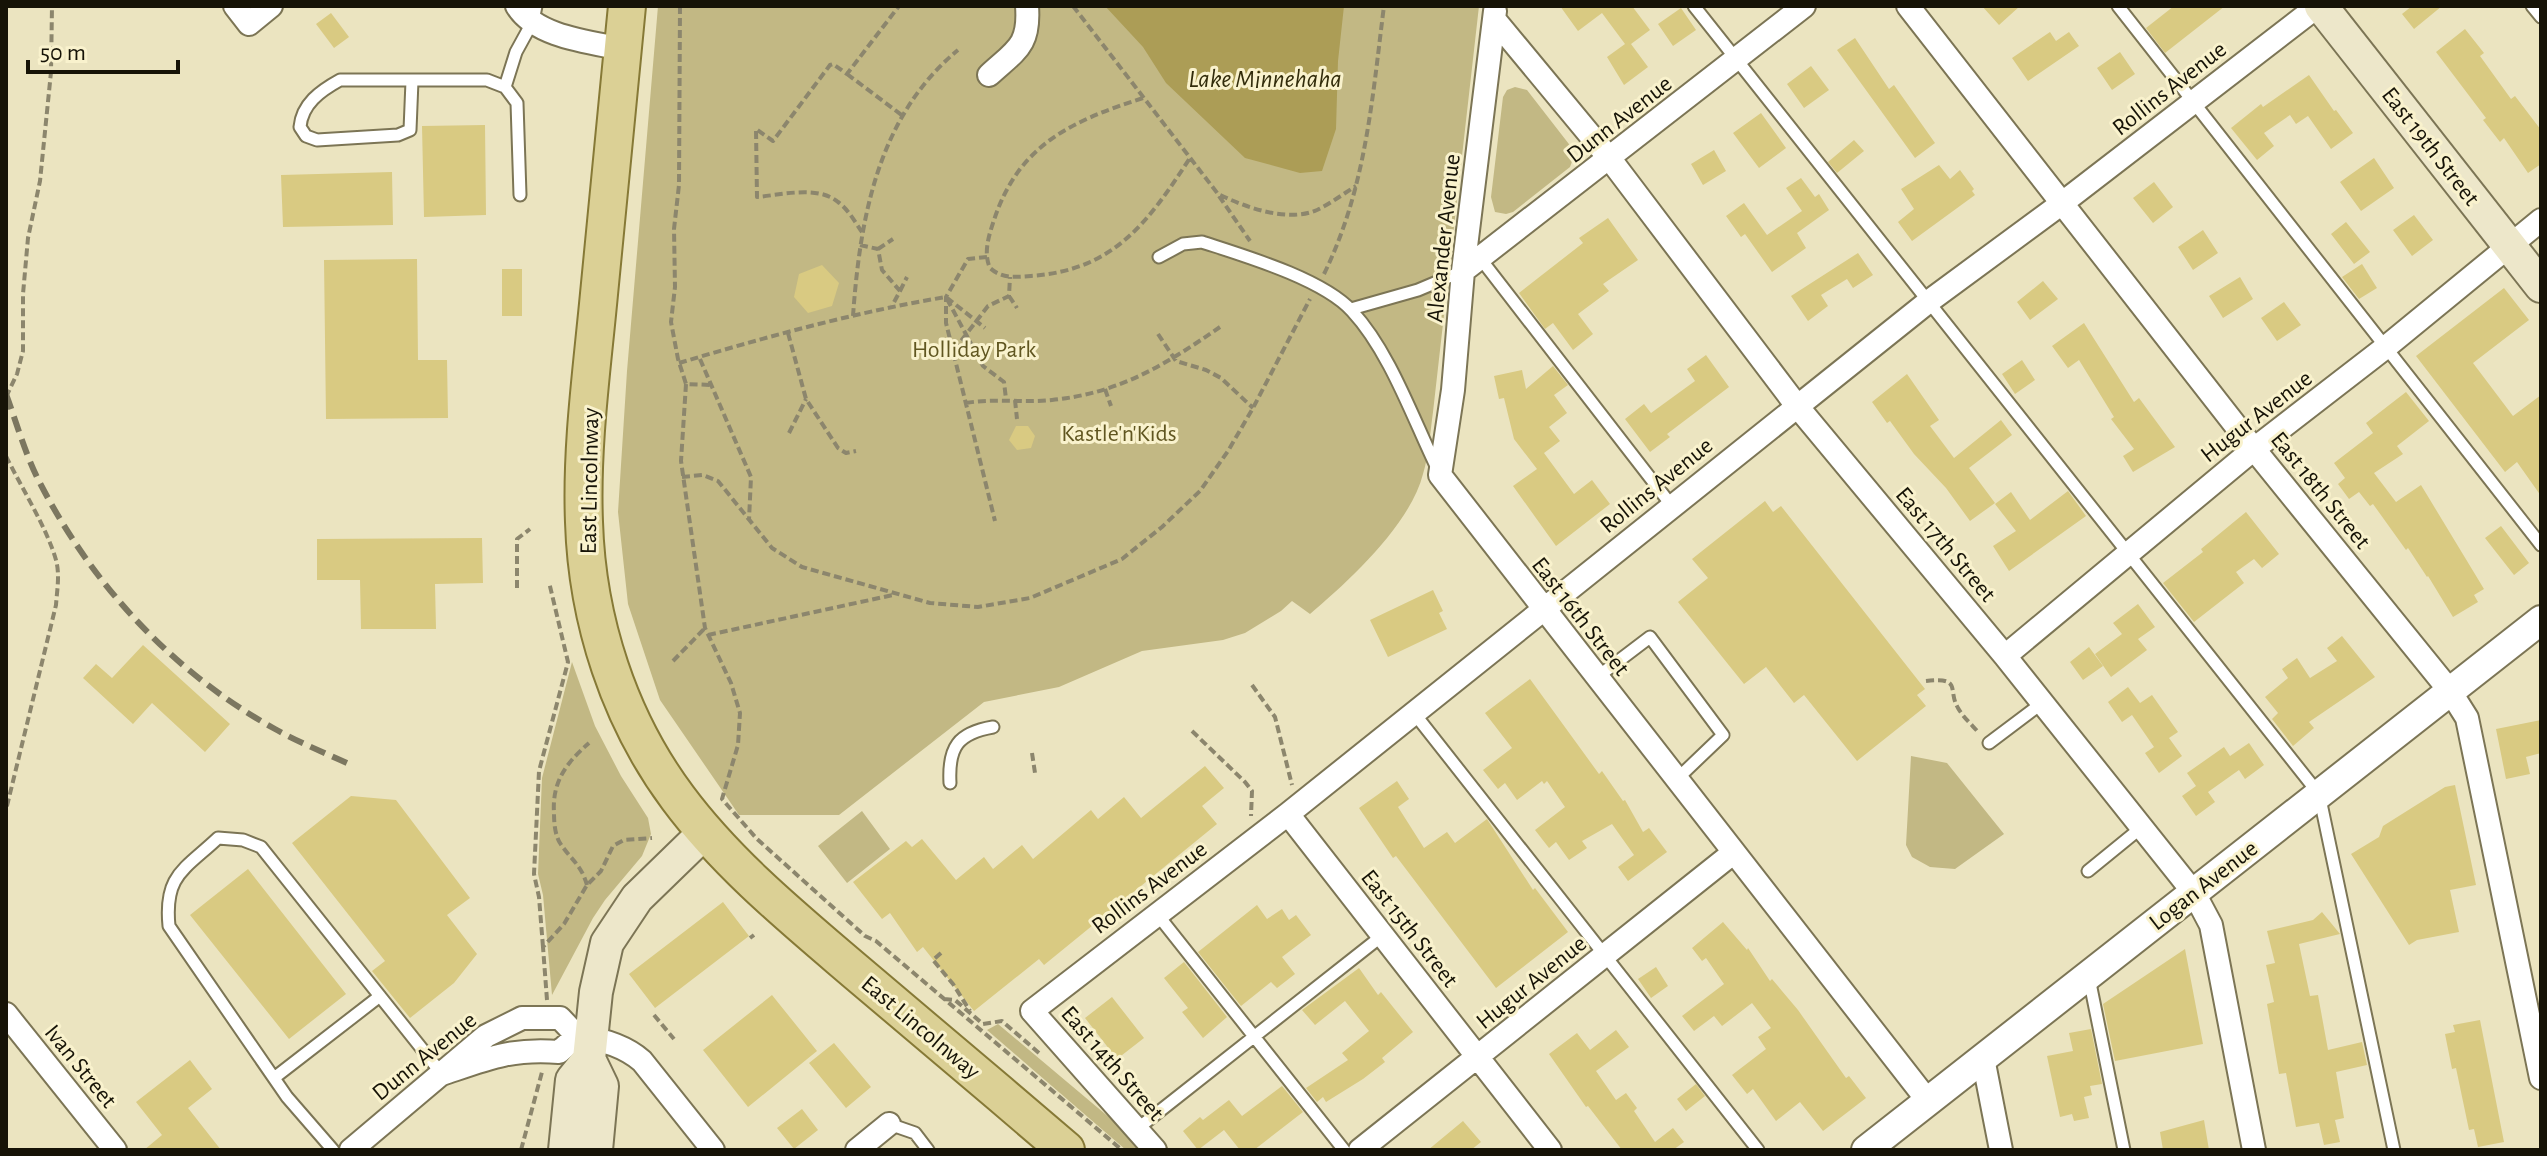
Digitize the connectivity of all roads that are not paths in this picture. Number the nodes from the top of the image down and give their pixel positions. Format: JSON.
{"nodes":[{"id":1,"x":271,"y":6,"type":"edge"},
{"id":2,"x":627,"y":6,"type":"edge"},
{"id":3,"x":1027,"y":6,"type":"edge"},
{"id":4,"x":1694,"y":6,"type":"edge"},
{"id":5,"x":1804,"y":6,"type":"edge"},
{"id":6,"x":1908,"y":6,"type":"edge"},
{"id":7,"x":2118,"y":6,"type":"edge"},
{"id":8,"x":2319,"y":6,"type":"edge"},
{"id":9,"x":2532,"y":6,"type":"edge"},
{"id":10,"x":529,"y":11,"type":"edge"},
{"id":11,"x":1495,"y":12,"type":"edge"},
{"id":12,"x":242,"y":15,"type":"edge"},
{"id":13,"x":2541,"y":17,"type":"edge"},
{"id":14,"x":623,"y":49,"type":"junction"},
{"id":15,"x":1736,"y":60,"type":"junction"},
{"id":16,"x":989,"y":75,"type":"dead end"},
{"id":17,"x":412,"y":81,"type":"junction"},
{"id":18,"x":505,"y":87,"type":"junction"},
{"id":19,"x":2193,"y":102,"type":"junction"},
{"id":20,"x":1610,"y":159,"type":"junction"},
{"id":21,"x":520,"y":195,"type":"dead end"},
{"id":22,"x":2061,"y":204,"type":"junction"},
{"id":23,"x":2541,"y":220,"type":"edge"},
{"id":24,"x":2509,"y":246,"type":"junction"},
{"id":25,"x":1159,"y":257,"type":"dead end"},
{"id":26,"x":1472,"y":264,"type":"junction"},
{"id":27,"x":2541,"y":286,"type":"edge"},
{"id":28,"x":1928,"y":302,"type":"junction"},
{"id":29,"x":1351,"y":309,"type":"junction"},
{"id":30,"x":2386,"y":347,"type":"junction"},
{"id":31,"x":1797,"y":406,"type":"junction"},
{"id":32,"x":2254,"y":449,"type":"junction"},
{"id":33,"x":1440,"y":475,"type":"junction"},
{"id":34,"x":1672,"y":506,"type":"junction"},
{"id":35,"x":2541,"y":545,"type":"edge"},
{"id":36,"x":2129,"y":554,"type":"junction"},
{"id":37,"x":1543,"y":609,"type":"junction"},
{"id":38,"x":2541,"y":620,"type":"edge"},
{"id":39,"x":2005,"y":656,"type":"junction"},
{"id":40,"x":1596,"y":678,"type":"junction"},
{"id":41,"x":2450,"y":691,"type":"junction"},
{"id":42,"x":2042,"y":703,"type":"junction"},
{"id":43,"x":1414,"y":713,"type":"junction"},
{"id":44,"x":993,"y":727,"type":"dead end"},
{"id":45,"x":1989,"y":743,"type":"road end"},
{"id":46,"x":1676,"y":780,"type":"junction"},
{"id":47,"x":950,"y":783,"type":"dead end"},
{"id":48,"x":2319,"y":794,"type":"junction"},
{"id":49,"x":1295,"y":809,"type":"junction"},
{"id":50,"x":2142,"y":827,"type":"junction"},
{"id":51,"x":706,"y":831,"type":"junction"},
{"id":52,"x":1733,"y":853,"type":"junction"},
{"id":53,"x":2088,"y":871,"type":"dead end"},
{"id":54,"x":2194,"y":893,"type":"junction"},
{"id":55,"x":1157,"y":914,"type":"junction"},
{"id":56,"x":1383,"y":935,"type":"junction"},
{"id":57,"x":1605,"y":956,"type":"junction"},
{"id":58,"x":2088,"y":975,"type":"junction"},
{"id":59,"x":380,"y":996,"type":"junction"},
{"id":60,"x":1032,"y":1011,"type":"joint"},
{"id":61,"x":6,"y":1014,"type":"edge"},
{"id":62,"x":1255,"y":1038,"type":"junction"},
{"id":63,"x":585,"y":1044,"type":"junction"},
{"id":64,"x":1479,"y":1058,"type":"junction"},
{"id":65,"x":1983,"y":1058,"type":"junction"},
{"id":66,"x":442,"y":1074,"type":"junction"},
{"id":67,"x":274,"y":1078,"type":"junction"},
{"id":68,"x":2541,"y":1078,"type":"edge"},
{"id":69,"x":1928,"y":1101,"type":"junction"},
{"id":70,"x":889,"y":1124,"type":"joint"},
{"id":71,"x":1137,"y":1129,"type":"junction"},
{"id":72,"x":1869,"y":1149,"type":"edge"},
{"id":73,"x":115,"y":1150,"type":"edge"},
{"id":74,"x":333,"y":1150,"type":"edge"},
{"id":75,"x":351,"y":1150,"type":"edge"},
{"id":76,"x":565,"y":1150,"type":"edge"},
{"id":77,"x":596,"y":1150,"type":"edge"},
{"id":78,"x":713,"y":1150,"type":"edge"},
{"id":79,"x":857,"y":1150,"type":"edge"},
{"id":80,"x":928,"y":1150,"type":"edge"},
{"id":81,"x":1066,"y":1150,"type":"edge"},
{"id":82,"x":1155,"y":1150,"type":"edge"},
{"id":83,"x":1344,"y":1150,"type":"edge"},
{"id":84,"x":1360,"y":1150,"type":"edge"},
{"id":85,"x":1550,"y":1150,"type":"edge"},
{"id":86,"x":1758,"y":1150,"type":"edge"},
{"id":87,"x":2001,"y":1150,"type":"edge"},
{"id":88,"x":2124,"y":1150,"type":"edge"},
{"id":89,"x":2254,"y":1150,"type":"edge"},
{"id":90,"x":2394,"y":1150,"type":"edge"}],
"edges":[{"from":1,"to":12,"type":"street"},
{"from":2,"to":14,"type":"main road","name":"East Lincolnway"},
{"from":3,"to":16,"type":"street"},
{"from":4,"to":15,"type":"lane"},
{"from":5,"to":15,"type":"street","name":"Dunn Avenue"},
{"from":6,"to":22,"type":"street","name":"East 18th Street"},
{"from":7,"to":19,"type":"lane"},
{"from":8,"to":19,"type":"street","name":"Rollins Avenue"},
{"from":8,"to":24,"type":"main road","name":"East 19th Street"},
{"from":9,"to":13,"type":"lane"},
{"from":10,"to":14,"type":"street"},
{"from":10,"to":18,"type":"lane"},
{"from":11,"to":20,"type":"street","name":"East 17th Street"},
{"from":11,"to":26,"type":"street","name":"Alexander Avenue"},
{"from":14,"to":51,"type":"main road","name":"East Lincolnway"},
{"from":15,"to":20,"type":"street","name":"Dunn Avenue"},
{"from":15,"to":28,"type":"lane"},
{"from":17,"to":17,"type":"lane"},
{"from":17,"to":18,"type":"lane"},
{"from":18,"to":21,"type":"lane"},
{"from":19,"to":22,"type":"street","name":"Rollins Avenue"},
{"from":19,"to":30,"type":"lane"},
{"from":20,"to":26,"type":"street","name":"Dunn Avenue"},
{"from":20,"to":31,"type":"street","name":"East 17th Street"},
{"from":22,"to":28,"type":"street","name":"Rollins Avenue"},
{"from":22,"to":32,"type":"street","name":"East 18th Street"},
{"from":23,"to":24,"type":"street","name":"Hugur Avenue"},
{"from":24,"to":27,"type":"main road","name":"East 19th Street"},
{"from":24,"to":30,"type":"street","name":"Hugur Avenue"},
{"from":25,"to":29,"type":"lane","name":"East 16th Street"},
{"from":26,"to":29,"type":"lane"},
{"from":26,"to":33,"type":"street","name":"Alexander Avenue"},
{"from":26,"to":34,"type":"lane"},
{"from":28,"to":31,"type":"street","name":"Rollins Avenue"},
{"from":28,"to":36,"type":"lane"},
{"from":29,"to":33,"type":"lane","name":"East 16th Street"},
{"from":30,"to":32,"type":"street","name":"Hugur Avenue"},
{"from":30,"to":35,"type":"lane"},
{"from":31,"to":34,"type":"street","name":"Rollins Avenue"},
{"from":31,"to":39,"type":"street","name":"East 17th Street"},
{"from":32,"to":36,"type":"street","name":"Hugur Avenue"},
{"from":32,"to":41,"type":"street","name":"East 18th Street"},
{"from":33,"to":37,"type":"street","name":"East 16th Street"},
{"from":34,"to":37,"type":"street","name":"Rollins Avenue"},
{"from":36,"to":39,"type":"street","name":"Hugur Avenue"},
{"from":36,"to":48,"type":"lane"},
{"from":37,"to":40,"type":"street","name":"East 16th Street"},
{"from":37,"to":43,"type":"street","name":"Rollins Avenue"},
{"from":38,"to":41,"type":"street","name":"Logan Avenue"},
{"from":39,"to":42,"type":"street","name":"East 17th Street"},
{"from":40,"to":46,"type":"street","name":"East 16th Street"},
{"from":40,"to":46,"type":"lane"},
{"from":41,"to":48,"type":"street","name":"Logan Avenue"},
{"from":41,"to":68,"type":"street","name":"East 18th Street"},
{"from":42,"to":45,"type":"lane"},
{"from":42,"to":50,"type":"street","name":"East 17th Street"},
{"from":43,"to":49,"type":"street","name":"Rollins Avenue"},
{"from":43,"to":57,"type":"lane"},
{"from":44,"to":47,"type":"lane"},
{"from":46,"to":52,"type":"street","name":"East 16th Street"},
{"from":48,"to":54,"type":"street","name":"Logan Avenue"},
{"from":48,"to":90,"type":"lane"},
{"from":49,"to":55,"type":"street","name":"Rollins Avenue"},
{"from":49,"to":56,"type":"street","name":"East 15th Street"},
{"from":50,"to":53,"type":"lane"},
{"from":50,"to":54,"type":"street","name":"East 17th Street"},
{"from":51,"to":63,"type":"main road"},
{"from":51,"to":81,"type":"main road","name":"East Lincolnway"},
{"from":52,"to":57,"type":"street","name":"Hugur Avenue"},
{"from":52,"to":69,"type":"street","name":"East 16th Street"},
{"from":54,"to":58,"type":"street","name":"Logan Avenue"},
{"from":54,"to":89,"type":"street","name":"East 17th Street"},
{"from":55,"to":60,"type":"street","name":"Rollins Avenue"},
{"from":55,"to":62,"type":"lane"},
{"from":56,"to":62,"type":"lane"},
{"from":56,"to":64,"type":"street","name":"East 15th Street"},
{"from":57,"to":64,"type":"street","name":"Hugur Avenue"},
{"from":57,"to":86,"type":"lane"},
{"from":58,"to":65,"type":"street","name":"Logan Avenue"},
{"from":58,"to":88,"type":"lane"},
{"from":59,"to":66,"type":"lane"},
{"from":59,"to":67,"type":"lane"},
{"from":59,"to":67,"type":"lane"},
{"from":60,"to":71,"type":"street","name":"East 14th Street"},
{"from":61,"to":73,"type":"street","name":"Ivan Street"},
{"from":62,"to":71,"type":"lane"},
{"from":62,"to":83,"type":"lane"},
{"from":63,"to":66,"type":"street"},
{"from":63,"to":66,"type":"street","name":"Dunn Avenue"},
{"from":63,"to":76,"type":"main road"},
{"from":63,"to":77,"type":"main road"},
{"from":63,"to":78,"type":"street","name":"Dunn Avenue"},
{"from":64,"to":84,"type":"street","name":"Hugur Avenue"},
{"from":64,"to":85,"type":"street","name":"East 15th Street"},
{"from":65,"to":69,"type":"street","name":"Logan Avenue"},
{"from":65,"to":87,"type":"street"},
{"from":66,"to":75,"type":"street","name":"Dunn Avenue"},
{"from":67,"to":74,"type":"lane"},
{"from":69,"to":72,"type":"street","name":"Logan Avenue"},
{"from":70,"to":79,"type":"street"},
{"from":70,"to":80,"type":"lane"},
{"from":71,"to":82,"type":"street","name":"East 14th Street"}]}
